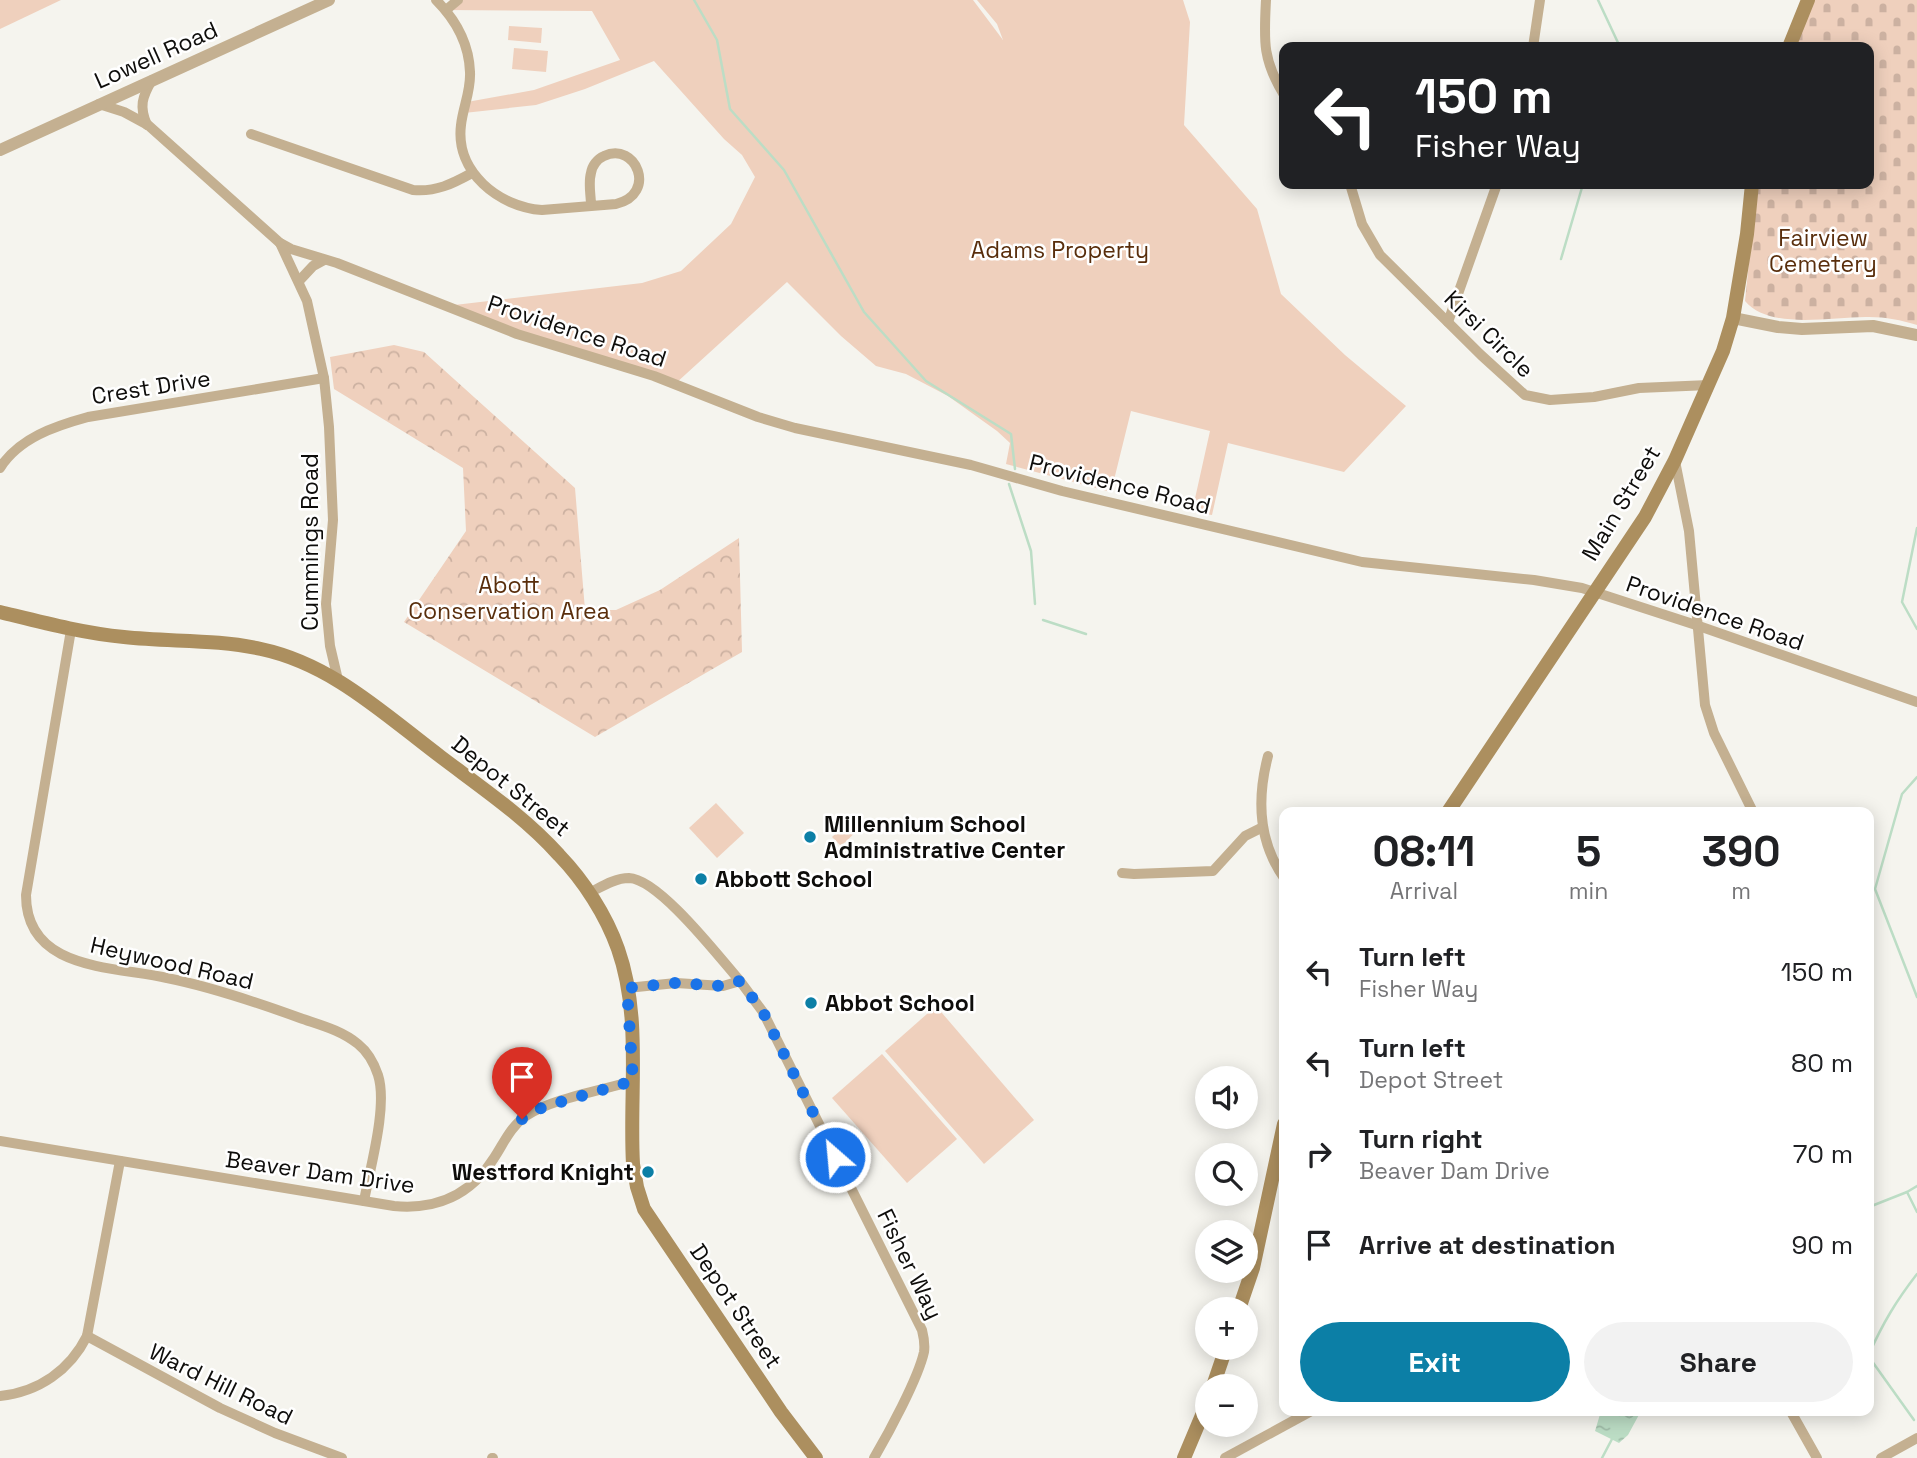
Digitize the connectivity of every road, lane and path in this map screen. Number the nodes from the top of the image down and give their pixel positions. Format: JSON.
{"nodes":[{"id":1,"x":330,"y":0,"type":"edge"},
{"id":2,"x":436,"y":0,"type":"edge"},
{"id":3,"x":458,"y":0,"type":"edge"},
{"id":4,"x":1266,"y":0,"type":"edge"},
{"id":5,"x":1540,"y":0,"type":"edge"},
{"id":6,"x":1808,"y":0,"type":"edge"},
{"id":7,"x":446,"y":10,"type":"junction"},
{"id":8,"x":1533,"y":42,"type":"edge"},
{"id":9,"x":1791,"y":42,"type":"edge"},
{"id":10,"x":152,"y":80,"type":"junction"},
{"id":11,"x":1279,"y":85,"type":"edge"},
{"id":12,"x":99,"y":104,"type":"junction"},
{"id":13,"x":148,"y":125,"type":"junction"},
{"id":14,"x":251,"y":134,"type":"dead end"},
{"id":15,"x":0,"y":150,"type":"edge"},
{"id":16,"x":472,"y":173,"type":"junction"},
{"id":17,"x":1352,"y":189,"type":"edge"},
{"id":18,"x":1495,"y":189,"type":"edge"},
{"id":19,"x":1752,"y":189,"type":"edge"},
{"id":20,"x":591,"y":206,"type":"junction"},
{"id":21,"x":281,"y":243,"type":"junction"},
{"id":22,"x":324,"y":260,"type":"junction"},
{"id":23,"x":299,"y":281,"type":"junction"},
{"id":24,"x":1733,"y":318,"type":"junction"},
{"id":25,"x":1448,"y":322,"type":"junction"},
{"id":26,"x":1917,"y":335,"type":"edge"},
{"id":27,"x":324,"y":378,"type":"junction"},
{"id":28,"x":1709,"y":385,"type":"junction"},
{"id":29,"x":1675,"y":460,"type":"junction"},
{"id":30,"x":0,"y":468,"type":"edge"},
{"id":31,"x":1593,"y":592,"type":"junction"},
{"id":32,"x":0,"y":612,"type":"edge"},
{"id":33,"x":1696,"y":625,"type":"junction"},
{"id":34,"x":71,"y":630,"type":"junction"},
{"id":35,"x":338,"y":680,"type":"junction"},
{"id":36,"x":1917,"y":702,"type":"edge"},
{"id":37,"x":1268,"y":756,"type":"dead end"},
{"id":38,"x":1451,"y":807,"type":"edge"},
{"id":39,"x":1751,"y":807,"type":"edge"},
{"id":40,"x":1263,"y":827,"type":"junction"},
{"id":41,"x":1279,"y":868,"type":"edge"},
{"id":42,"x":1122,"y":873,"type":"dead end"},
{"id":43,"x":589,"y":893,"type":"junction"},
{"id":44,"x":740,"y":981,"type":"junction"},
{"id":45,"x":627,"y":988,"type":"junction"},
{"id":46,"x":633,"y":1081,"type":"junction"},
{"id":47,"x":0,"y":1141,"type":"edge"},
{"id":48,"x":1279,"y":1147,"type":"edge"},
{"id":49,"x":120,"y":1161,"type":"junction"},
{"id":50,"x":364,"y":1201,"type":"junction"},
{"id":51,"x":1243,"y":1297,"type":"edge"},
{"id":52,"x":88,"y":1336,"type":"junction"},
{"id":53,"x":0,"y":1396,"type":"edge"},
{"id":54,"x":1302,"y":1416,"type":"edge"},
{"id":55,"x":1793,"y":1416,"type":"edge"},
{"id":56,"x":1195,"y":1432,"type":"edge"},
{"id":57,"x":1917,"y":1438,"type":"edge"},
{"id":58,"x":342,"y":1458,"type":"edge"},
{"id":59,"x":816,"y":1458,"type":"edge"},
{"id":60,"x":874,"y":1458,"type":"edge"},
{"id":61,"x":1184,"y":1458,"type":"edge"},
{"id":62,"x":1225,"y":1458,"type":"edge"},
{"id":63,"x":1817,"y":1458,"type":"edge"},
{"id":64,"x":1881,"y":1458,"type":"edge"}],
"edges":[{"from":1,"to":10,"type":"street","name":"Lowell Road"},
{"from":2,"to":7,"type":"street"},
{"from":3,"to":7,"type":"street"},
{"from":4,"to":11,"type":"street"},
{"from":5,"to":8,"type":"street"},
{"from":6,"to":9,"type":"main road"},
{"from":7,"to":16,"type":"street"},
{"from":10,"to":12,"type":"street","name":"Lowell Road"},
{"from":10,"to":13,"type":"street"},
{"from":12,"to":13,"type":"street","name":"Providence Road"},
{"from":12,"to":15,"type":"street","name":"Lowell Road"},
{"from":13,"to":21,"type":"street","name":"Providence Road"},
{"from":14,"to":16,"type":"street"},
{"from":16,"to":20,"type":"street"},
{"from":17,"to":25,"type":"street","name":"Kirsi Circle"},
{"from":18,"to":25,"type":"street"},
{"from":19,"to":24,"type":"main road","name":"Main Street"},
{"from":20,"to":20,"type":"street"},
{"from":21,"to":22,"type":"street","name":"Providence Road"},
{"from":21,"to":23,"type":"street","name":"Cummings Road"},
{"from":22,"to":23,"type":"street"},
{"from":22,"to":31,"type":"street","name":"Providence Road"},
{"from":23,"to":27,"type":"street","name":"Cummings Road"},
{"from":24,"to":26,"type":"street"},
{"from":24,"to":28,"type":"main road","name":"Main Street"},
{"from":25,"to":28,"type":"street","name":"Kirsi Circle"},
{"from":27,"to":30,"type":"street","name":"Crest Drive"},
{"from":27,"to":35,"type":"street","name":"Cummings Road"},
{"from":28,"to":29,"type":"main road","name":"Main Street"},
{"from":29,"to":31,"type":"main road","name":"Main Street"},
{"from":29,"to":33,"type":"street"},
{"from":31,"to":33,"type":"street","name":"Providence Road"},
{"from":31,"to":38,"type":"main road","name":"Main Street"},
{"from":32,"to":34,"type":"main road","name":"Depot Street"},
{"from":33,"to":36,"type":"street","name":"Providence Road"},
{"from":33,"to":39,"type":"street"},
{"from":34,"to":35,"type":"main road","name":"Depot Street"},
{"from":34,"to":50,"type":"street","name":"Heywood Road"},
{"from":35,"to":43,"type":"main road","name":"Depot Street"},
{"from":37,"to":40,"type":"street"},
{"from":40,"to":41,"type":"street"},
{"from":40,"to":42,"type":"street"},
{"from":43,"to":44,"type":"street","name":"Fisher Way"},
{"from":43,"to":45,"type":"main road","name":"Depot Street"},
{"from":44,"to":45,"type":"street"},
{"from":44,"to":60,"type":"street","name":"Fisher Way"},
{"from":45,"to":46,"type":"main road","name":"Depot Street"},
{"from":46,"to":50,"type":"street","name":"Beaver Dam Drive"},
{"from":46,"to":59,"type":"main road","name":"Depot Street"},
{"from":47,"to":49,"type":"street","name":"Beaver Dam Drive"},
{"from":48,"to":51,"type":"main road"},
{"from":49,"to":50,"type":"street","name":"Beaver Dam Drive"},
{"from":49,"to":52,"type":"street"},
{"from":52,"to":53,"type":"street"},
{"from":52,"to":58,"type":"street","name":"Ward Hill Road"},
{"from":54,"to":62,"type":"street"},
{"from":55,"to":63,"type":"street"},
{"from":56,"to":61,"type":"main road"},
{"from":57,"to":64,"type":"street"}]}
